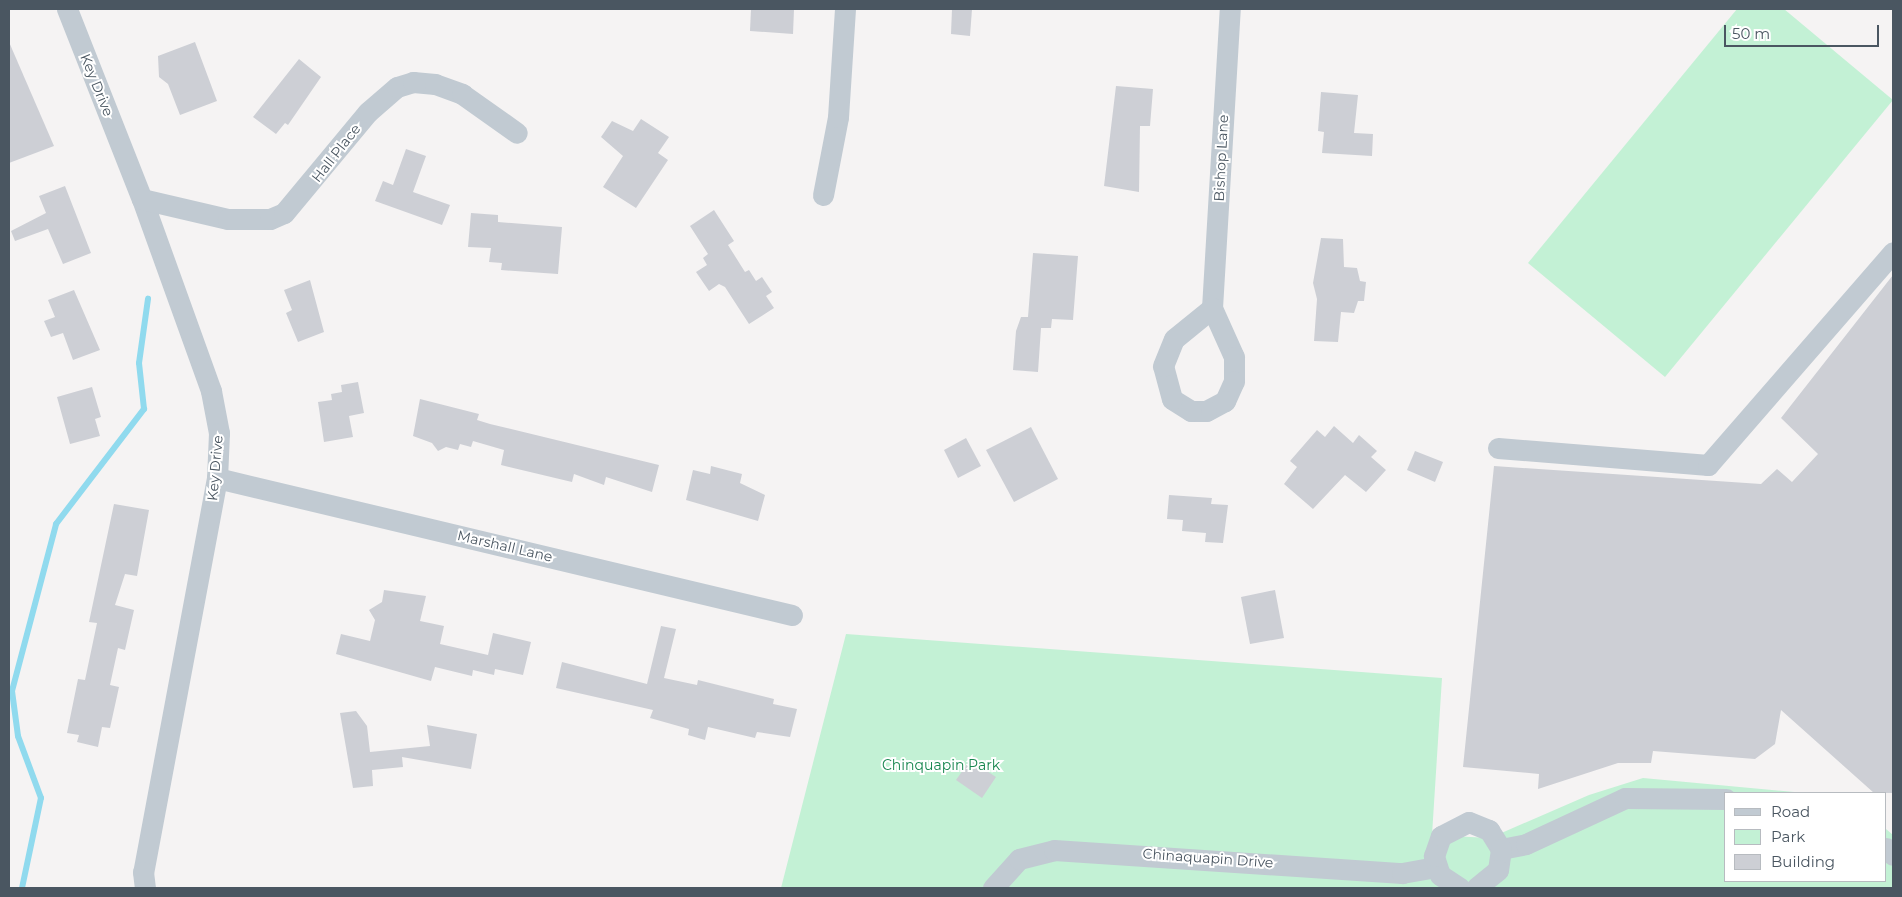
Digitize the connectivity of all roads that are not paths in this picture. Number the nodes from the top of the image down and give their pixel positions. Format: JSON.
{"nodes":[{"id":1,"x":67,"y":9,"type":"edge"},
{"id":2,"x":845,"y":9,"type":"edge"},
{"id":3,"x":1230,"y":9,"type":"edge"},
{"id":4,"x":518,"y":133,"type":"dead end"},
{"id":5,"x":823,"y":195,"type":"dead end"},
{"id":6,"x":142,"y":199,"type":"junction"},
{"id":7,"x":1893,"y":252,"type":"edge"},
{"id":8,"x":1212,"y":308,"type":"junction"},
{"id":9,"x":1498,"y":448,"type":"dead end"},
{"id":10,"x":218,"y":478,"type":"junction"},
{"id":11,"x":792,"y":614,"type":"dead end"},
{"id":12,"x":1724,"y":799,"type":"edge"},
{"id":13,"x":1501,"y":849,"type":"junction"},
{"id":14,"x":1436,"y":867,"type":"junction"},
{"id":15,"x":1481,"y":887,"type":"edge"},
{"id":16,"x":145,"y":888,"type":"edge"},
{"id":17,"x":993,"y":888,"type":"edge"},
{"id":18,"x":1460,"y":888,"type":"edge"}],
"edges":[{"from":1,"to":6,"type":"street","name":"Key Drive"},
{"from":2,"to":5,"type":"street"},
{"from":3,"to":8,"type":"street","name":"Bishop Lane"},
{"from":4,"to":6,"type":"street","name":"Hall Place"},
{"from":6,"to":10,"type":"street","name":"Key Drive"},
{"from":7,"to":9,"type":"street"},
{"from":8,"to":8,"type":"street","name":"Bishop Lane"},
{"from":10,"to":11,"type":"street","name":"Marshall Lane"},
{"from":10,"to":16,"type":"street","name":"Key Drive"},
{"from":12,"to":13,"type":"street"},
{"from":13,"to":14,"type":"street"},
{"from":13,"to":15,"type":"street"},
{"from":14,"to":17,"type":"street","name":"Chinaquapin Drive"},
{"from":14,"to":18,"type":"street"}]}
